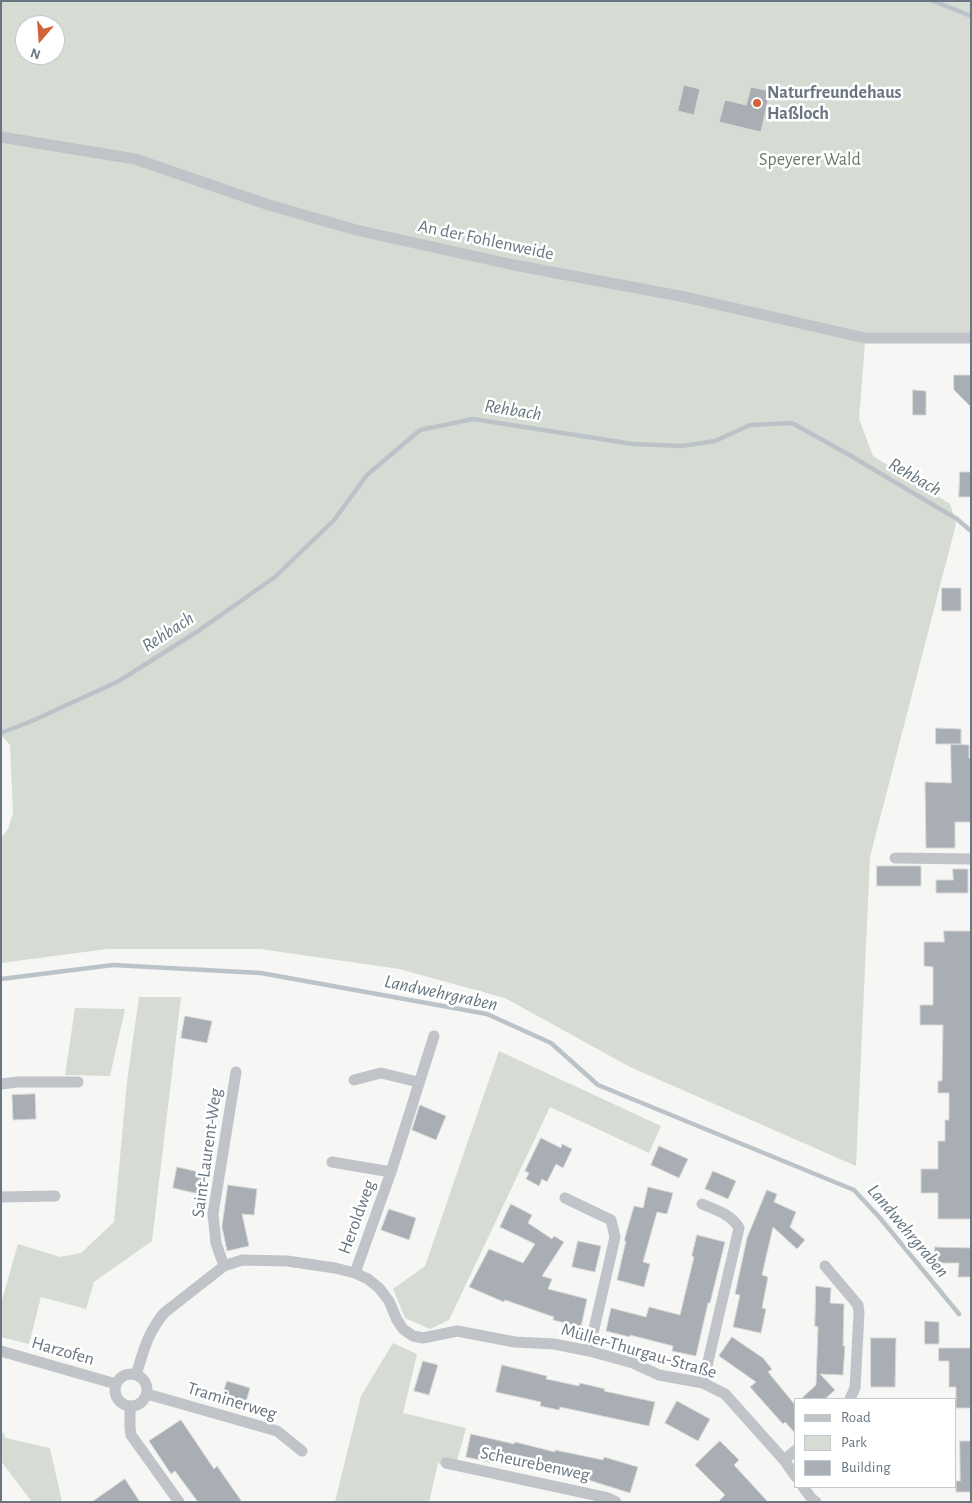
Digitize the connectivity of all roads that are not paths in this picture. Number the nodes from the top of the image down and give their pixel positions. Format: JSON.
{"nodes":[{"id":1,"x":1,"y":137,"type":"edge"},
{"id":2,"x":971,"y":338,"type":"edge"},
{"id":3,"x":895,"y":858,"type":"dead end"},
{"id":4,"x":971,"y":859,"type":"edge"},
{"id":5,"x":434,"y":1036,"type":"dead end"},
{"id":6,"x":236,"y":1072,"type":"dead end"},
{"id":7,"x":354,"y":1080,"type":"dead end"},
{"id":8,"x":78,"y":1082,"type":"dead end"},
{"id":9,"x":418,"y":1082,"type":"junction"},
{"id":10,"x":1,"y":1084,"type":"edge"},
{"id":11,"x":332,"y":1162,"type":"dead end"},
{"id":12,"x":391,"y":1172,"type":"junction"},
{"id":13,"x":55,"y":1196,"type":"dead end"},
{"id":14,"x":1,"y":1197,"type":"edge"},
{"id":15,"x":565,"y":1198,"type":"dead end"},
{"id":16,"x":702,"y":1204,"type":"dead end"},
{"id":17,"x":224,"y":1266,"type":"junction"},
{"id":18,"x":825,"y":1266,"type":"dead end"},
{"id":19,"x":355,"y":1273,"type":"junction"},
{"id":20,"x":1,"y":1351,"type":"edge"},
{"id":21,"x":589,"y":1351,"type":"junction"},
{"id":22,"x":136,"y":1375,"type":"junction"},
{"id":23,"x":703,"y":1383,"type":"junction"},
{"id":24,"x":116,"y":1384,"type":"junction"},
{"id":25,"x":147,"y":1394,"type":"junction"},
{"id":26,"x":850,"y":1398,"type":"edge"},
{"id":27,"x":130,"y":1406,"type":"junction"},
{"id":28,"x":302,"y":1450,"type":"dead end"},
{"id":29,"x":794,"y":1452,"type":"edge"},
{"id":30,"x":784,"y":1460,"type":"junction"},
{"id":31,"x":446,"y":1463,"type":"dead end"},
{"id":32,"x":794,"y":1474,"type":"edge"},
{"id":33,"x":804,"y":1488,"type":"edge"},
{"id":34,"x":812,"y":1501,"type":"edge"},
{"id":35,"x":179,"y":1502,"type":"edge"},
{"id":36,"x":616,"y":1502,"type":"edge"}],
"edges":[{"from":1,"to":2,"type":"street","name":"An der Fohlenweide"},
{"from":3,"to":4,"type":"street"},
{"from":5,"to":9,"type":"street","name":"Heroldweg"},
{"from":6,"to":17,"type":"street","name":"Saint-Laurent-Weg"},
{"from":7,"to":9,"type":"street"},
{"from":8,"to":10,"type":"street"},
{"from":9,"to":12,"type":"street","name":"Heroldweg"},
{"from":11,"to":12,"type":"street","name":"Heroldweg"},
{"from":12,"to":19,"type":"street","name":"Heroldweg"},
{"from":13,"to":14,"type":"street"},
{"from":15,"to":21,"type":"street"},
{"from":16,"to":23,"type":"street"},
{"from":17,"to":19,"type":"street","name":"Müller-Thurgau-Straße"},
{"from":17,"to":22,"type":"street","name":"Müller-Thurgau-Straße"},
{"from":18,"to":26,"type":"street"},
{"from":19,"to":21,"type":"street","name":"Müller-Thurgau-Straße"},
{"from":20,"to":24,"type":"street","name":"Harzofen"},
{"from":21,"to":23,"type":"street","name":"Müller-Thurgau-Straße"},
{"from":22,"to":24,"type":"street"},
{"from":22,"to":25,"type":"street"},
{"from":23,"to":30,"type":"street","name":"Müller-Thurgau-Straße"},
{"from":24,"to":27,"type":"street"},
{"from":25,"to":27,"type":"street"},
{"from":25,"to":28,"type":"street","name":"Traminerweg"},
{"from":27,"to":35,"type":"street"},
{"from":29,"to":30,"type":"street"},
{"from":30,"to":32,"type":"street","name":"Müller-Thurgau-Straße"},
{"from":31,"to":36,"type":"street","name":"Scheurebenweg"},
{"from":33,"to":34,"type":"street"}]}
